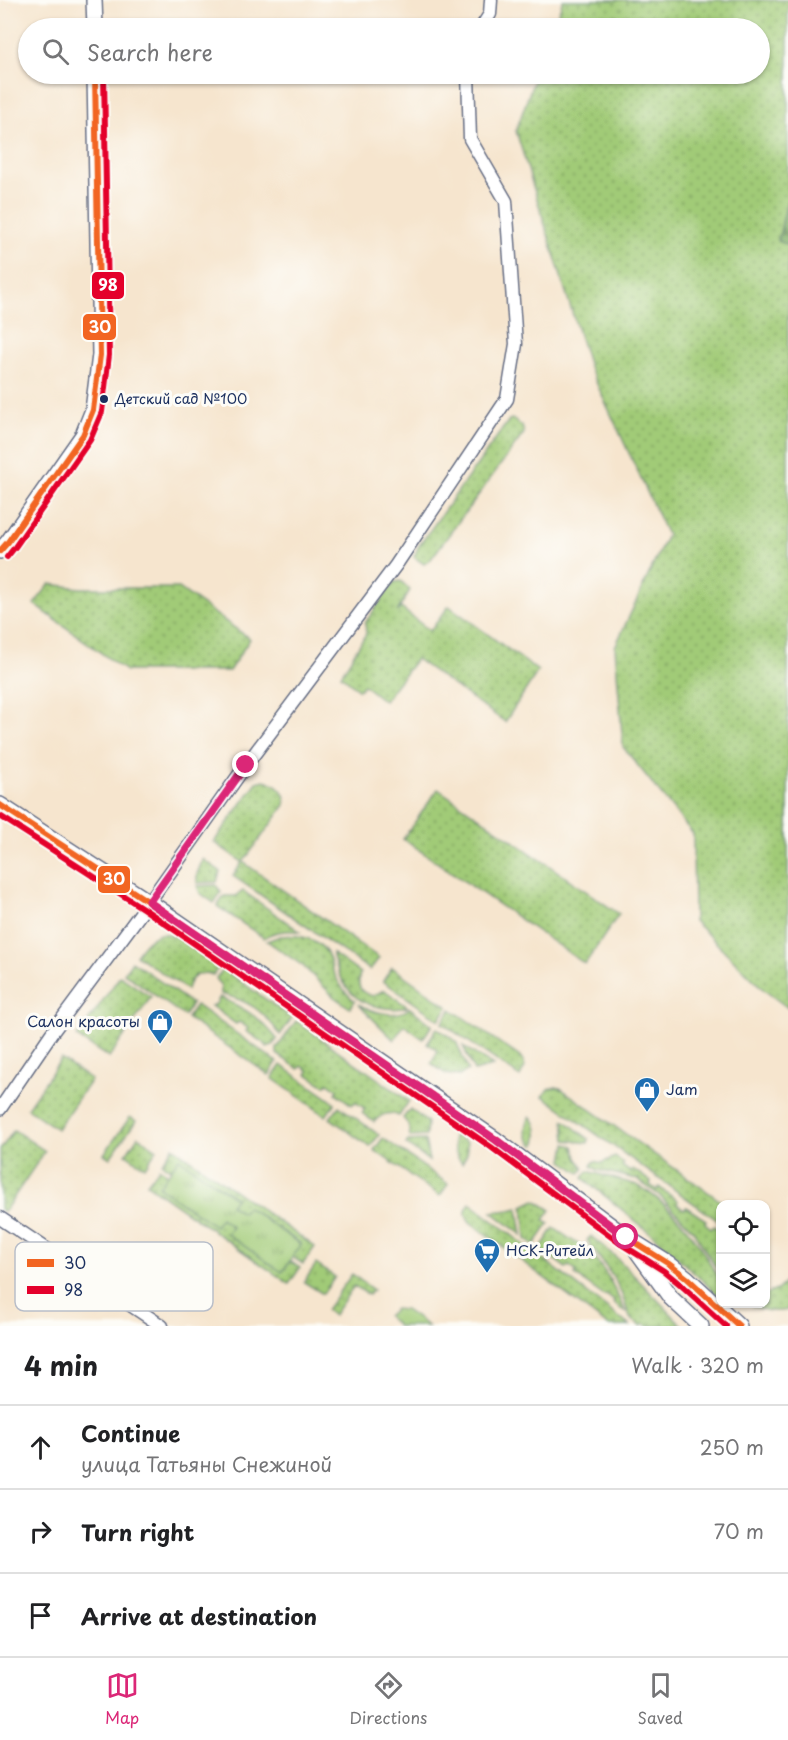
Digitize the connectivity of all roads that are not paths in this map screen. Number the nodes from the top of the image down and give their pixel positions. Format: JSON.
{"nodes":[{"id":1,"x":94,"y":0,"type":"edge"},
{"id":2,"x":491,"y":0,"type":"edge"},
{"id":3,"x":95,"y":18,"type":"edge"},
{"id":4,"x":487,"y":18,"type":"edge"},
{"id":5,"x":95,"y":84,"type":"edge"},
{"id":6,"x":468,"y":84,"type":"edge"},
{"id":7,"x":0,"y":551,"type":"edge"},
{"id":8,"x":0,"y":805,"type":"edge"},
{"id":9,"x":149,"y":902,"type":"junction"},
{"id":10,"x":0,"y":1108,"type":"edge"},
{"id":11,"x":0,"y":1218,"type":"edge"},
{"id":12,"x":626,"y":1237,"type":"junction"},
{"id":13,"x":36,"y":1242,"type":"edge"},
{"id":14,"x":140,"y":1311,"type":"edge"},
{"id":15,"x":162,"y":1326,"type":"edge"},
{"id":16,"x":701,"y":1326,"type":"edge"},
{"id":17,"x":739,"y":1326,"type":"edge"}],
"edges":[{"from":1,"to":3,"type":"street"},
{"from":2,"to":4,"type":"street"},
{"from":5,"to":7,"type":"street"},
{"from":6,"to":9,"type":"street"},
{"from":8,"to":9,"type":"street"},
{"from":9,"to":10,"type":"street"},
{"from":9,"to":12,"type":"street"},
{"from":11,"to":13,"type":"street"},
{"from":12,"to":16,"type":"street"},
{"from":12,"to":17,"type":"street"},
{"from":14,"to":15,"type":"street"}]}
